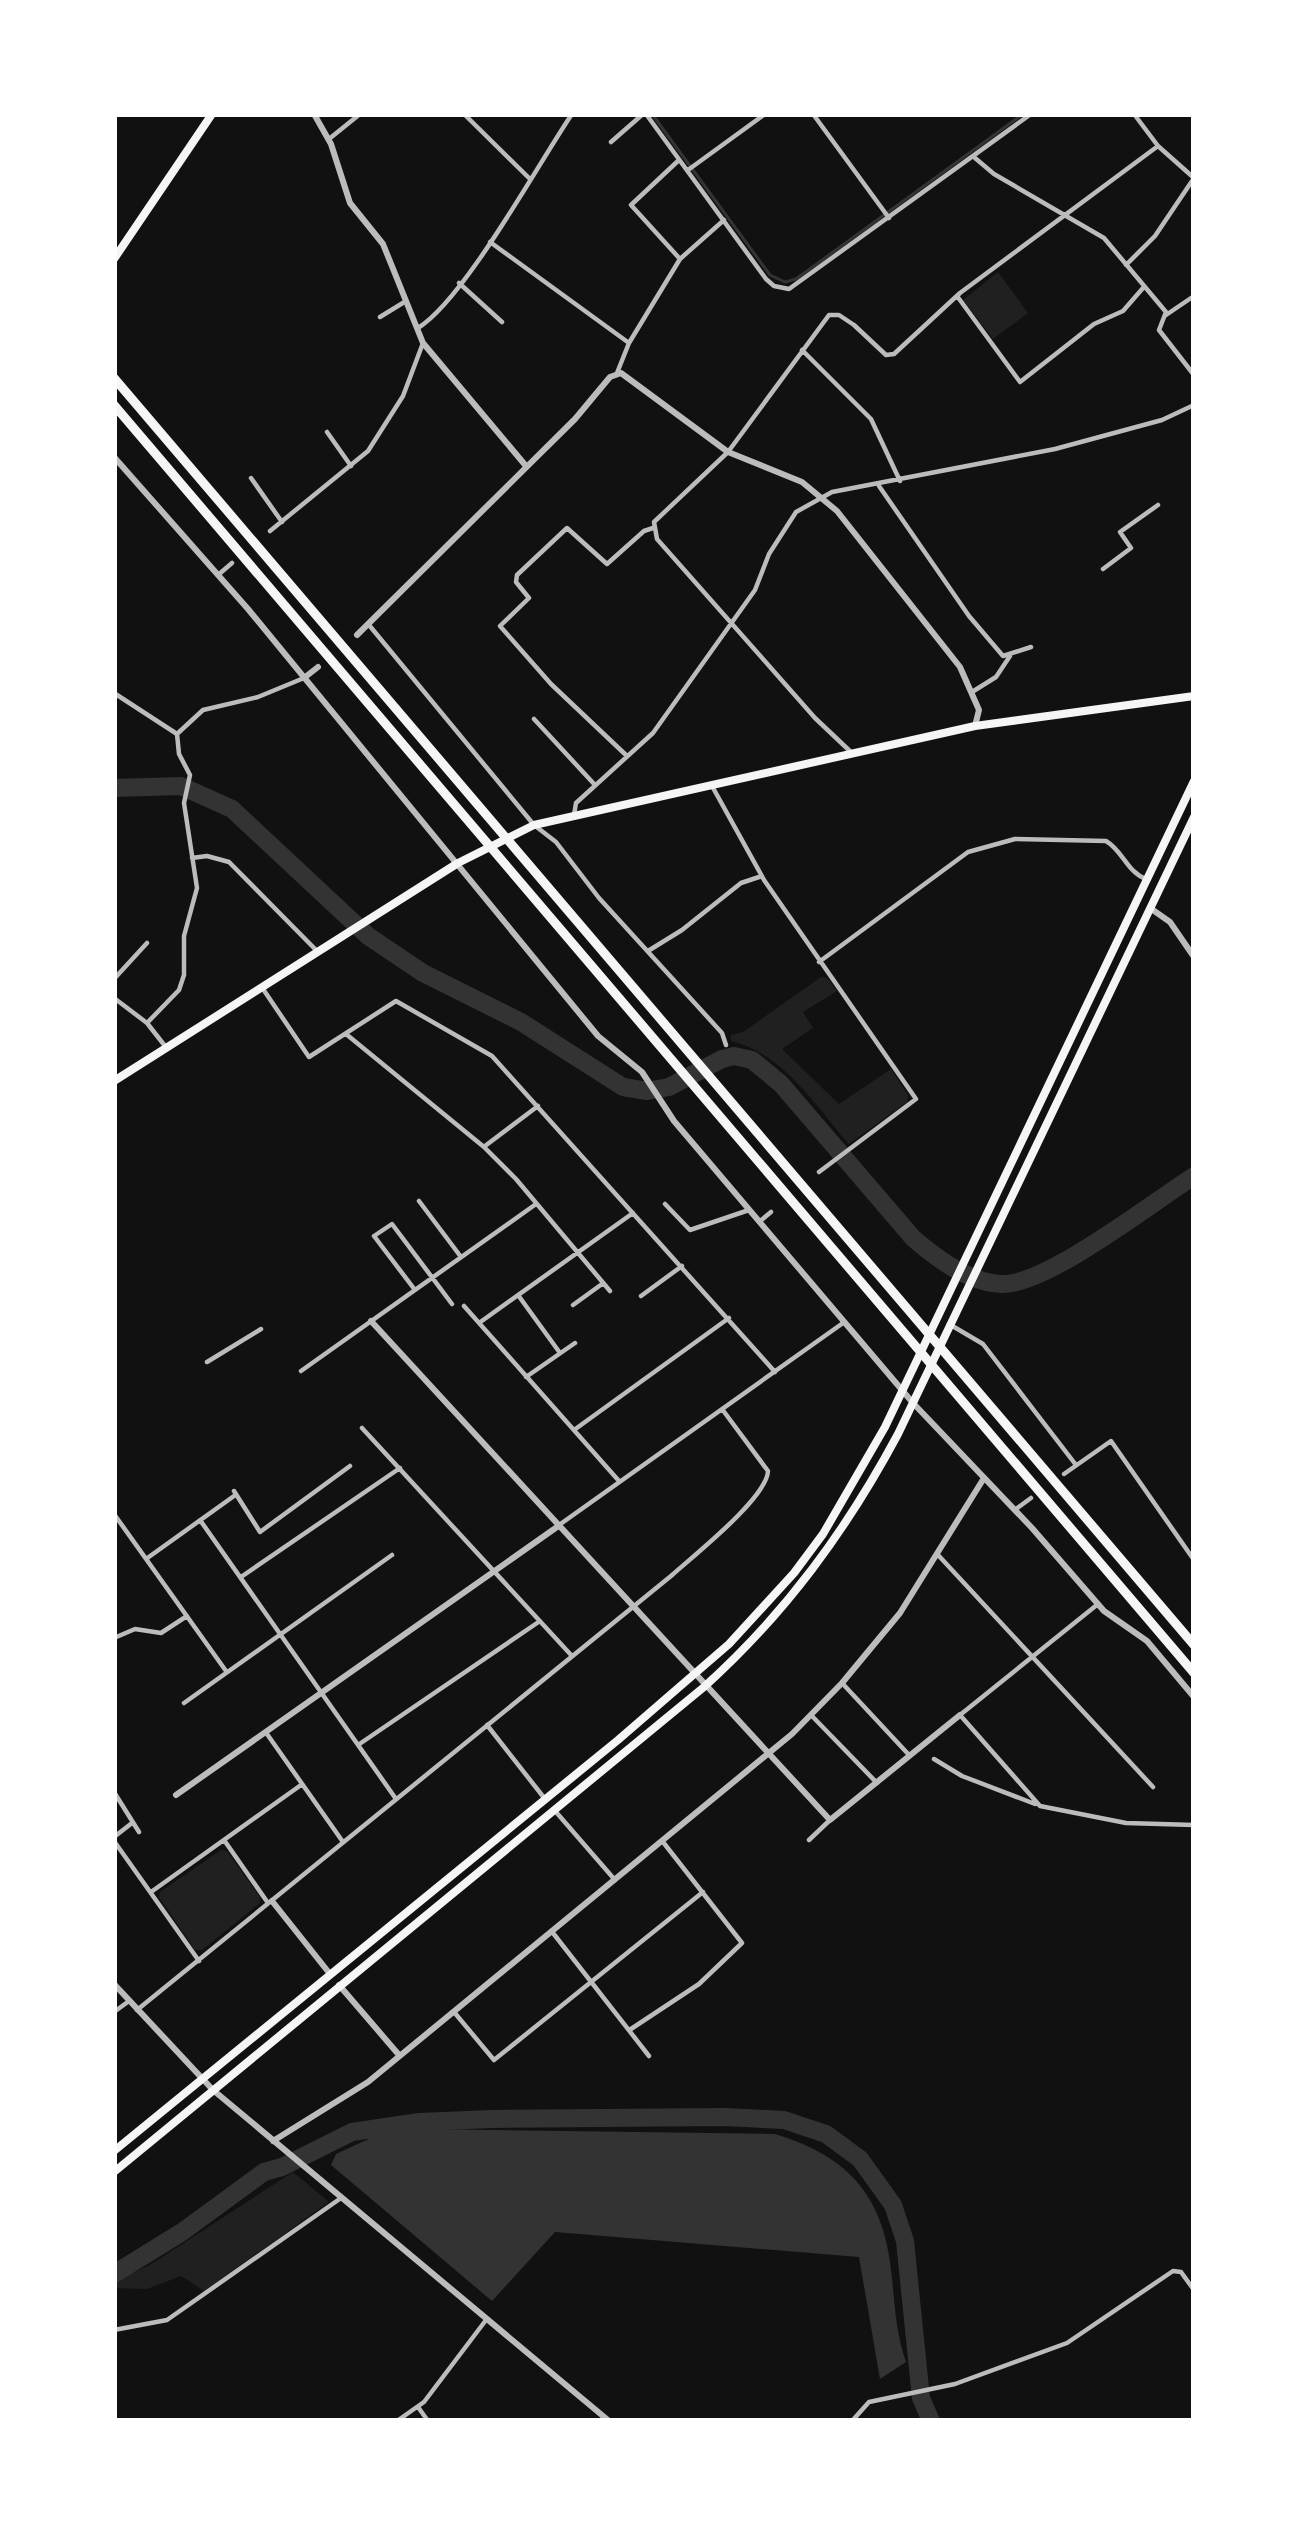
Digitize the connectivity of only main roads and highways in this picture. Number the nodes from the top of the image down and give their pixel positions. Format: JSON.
{"nodes":[{"id":1,"x":212,"y":114,"type":"edge"},
{"id":2,"x":114,"y":258,"type":"edge"},
{"id":3,"x":114,"y":378,"type":"edge"},
{"id":4,"x":114,"y":405,"type":"edge"},
{"id":5,"x":1194,"y":696,"type":"edge"},
{"id":6,"x":1194,"y":781,"type":"edge"},
{"id":7,"x":1194,"y":817,"type":"edge"},
{"id":8,"x":114,"y":1081,"type":"edge"},
{"id":9,"x":1194,"y":1646,"type":"edge"},
{"id":10,"x":1194,"y":1673,"type":"edge"},
{"id":11,"x":114,"y":2151,"type":"edge"},
{"id":12,"x":114,"y":2172,"type":"edge"}],
"edges":[{"from":1,"to":2,"type":"main road"},
{"from":3,"to":9,"type":"highway"},
{"from":4,"to":10,"type":"highway"},
{"from":5,"to":8,"type":"main road"},
{"from":6,"to":11,"type":"main road"},
{"from":7,"to":12,"type":"main road"}]}
